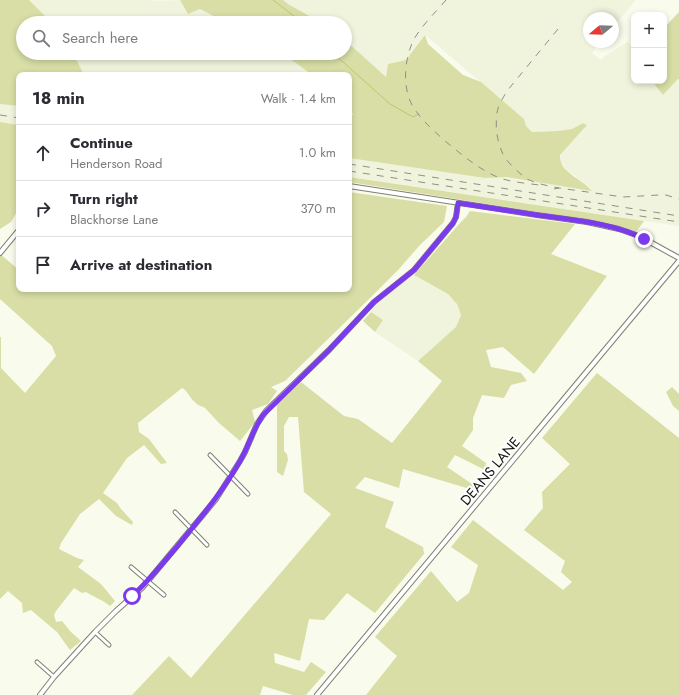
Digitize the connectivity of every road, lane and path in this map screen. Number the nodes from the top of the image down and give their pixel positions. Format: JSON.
{"nodes":[{"id":1,"x":352,"y":186,"type":"edge"},
{"id":2,"x":458,"y":203,"type":"junction"},
{"id":3,"x":16,"y":233,"type":"edge"},
{"id":4,"x":0,"y":252,"type":"edge"},
{"id":5,"x":679,"y":260,"type":"edge"},
{"id":6,"x":210,"y":455,"type":"dead end"},
{"id":7,"x":231,"y":476,"type":"junction"},
{"id":8,"x":248,"y":494,"type":"dead end"},
{"id":9,"x":175,"y":512,"type":"dead end"},
{"id":10,"x":191,"y":529,"type":"junction"},
{"id":11,"x":206,"y":545,"type":"dead end"},
{"id":12,"x":131,"y":567,"type":"dead end"},
{"id":13,"x":148,"y":582,"type":"junction"},
{"id":14,"x":164,"y":595,"type":"dead end"},
{"id":15,"x":95,"y":632,"type":"junction"},
{"id":16,"x":109,"y":645,"type":"dead end"},
{"id":17,"x":37,"y":662,"type":"dead end"},
{"id":18,"x":54,"y":677,"type":"junction"},
{"id":19,"x":41,"y":694,"type":"edge"},
{"id":20,"x":317,"y":695,"type":"edge"}],
"edges":[{"from":1,"to":2,"type":"street"},
{"from":2,"to":5,"type":"street"},
{"from":2,"to":7,"type":"street"},
{"from":3,"to":4,"type":"street"},
{"from":5,"to":20,"type":"street","name":"DEANS LANE"},
{"from":6,"to":7,"type":"street"},
{"from":7,"to":8,"type":"street"},
{"from":7,"to":10,"type":"street"},
{"from":9,"to":10,"type":"street"},
{"from":10,"to":11,"type":"street"},
{"from":10,"to":13,"type":"street"},
{"from":12,"to":13,"type":"street"},
{"from":13,"to":14,"type":"street"},
{"from":13,"to":15,"type":"street"},
{"from":15,"to":16,"type":"street"},
{"from":15,"to":18,"type":"street"},
{"from":17,"to":18,"type":"street"},
{"from":18,"to":19,"type":"street"}]}
